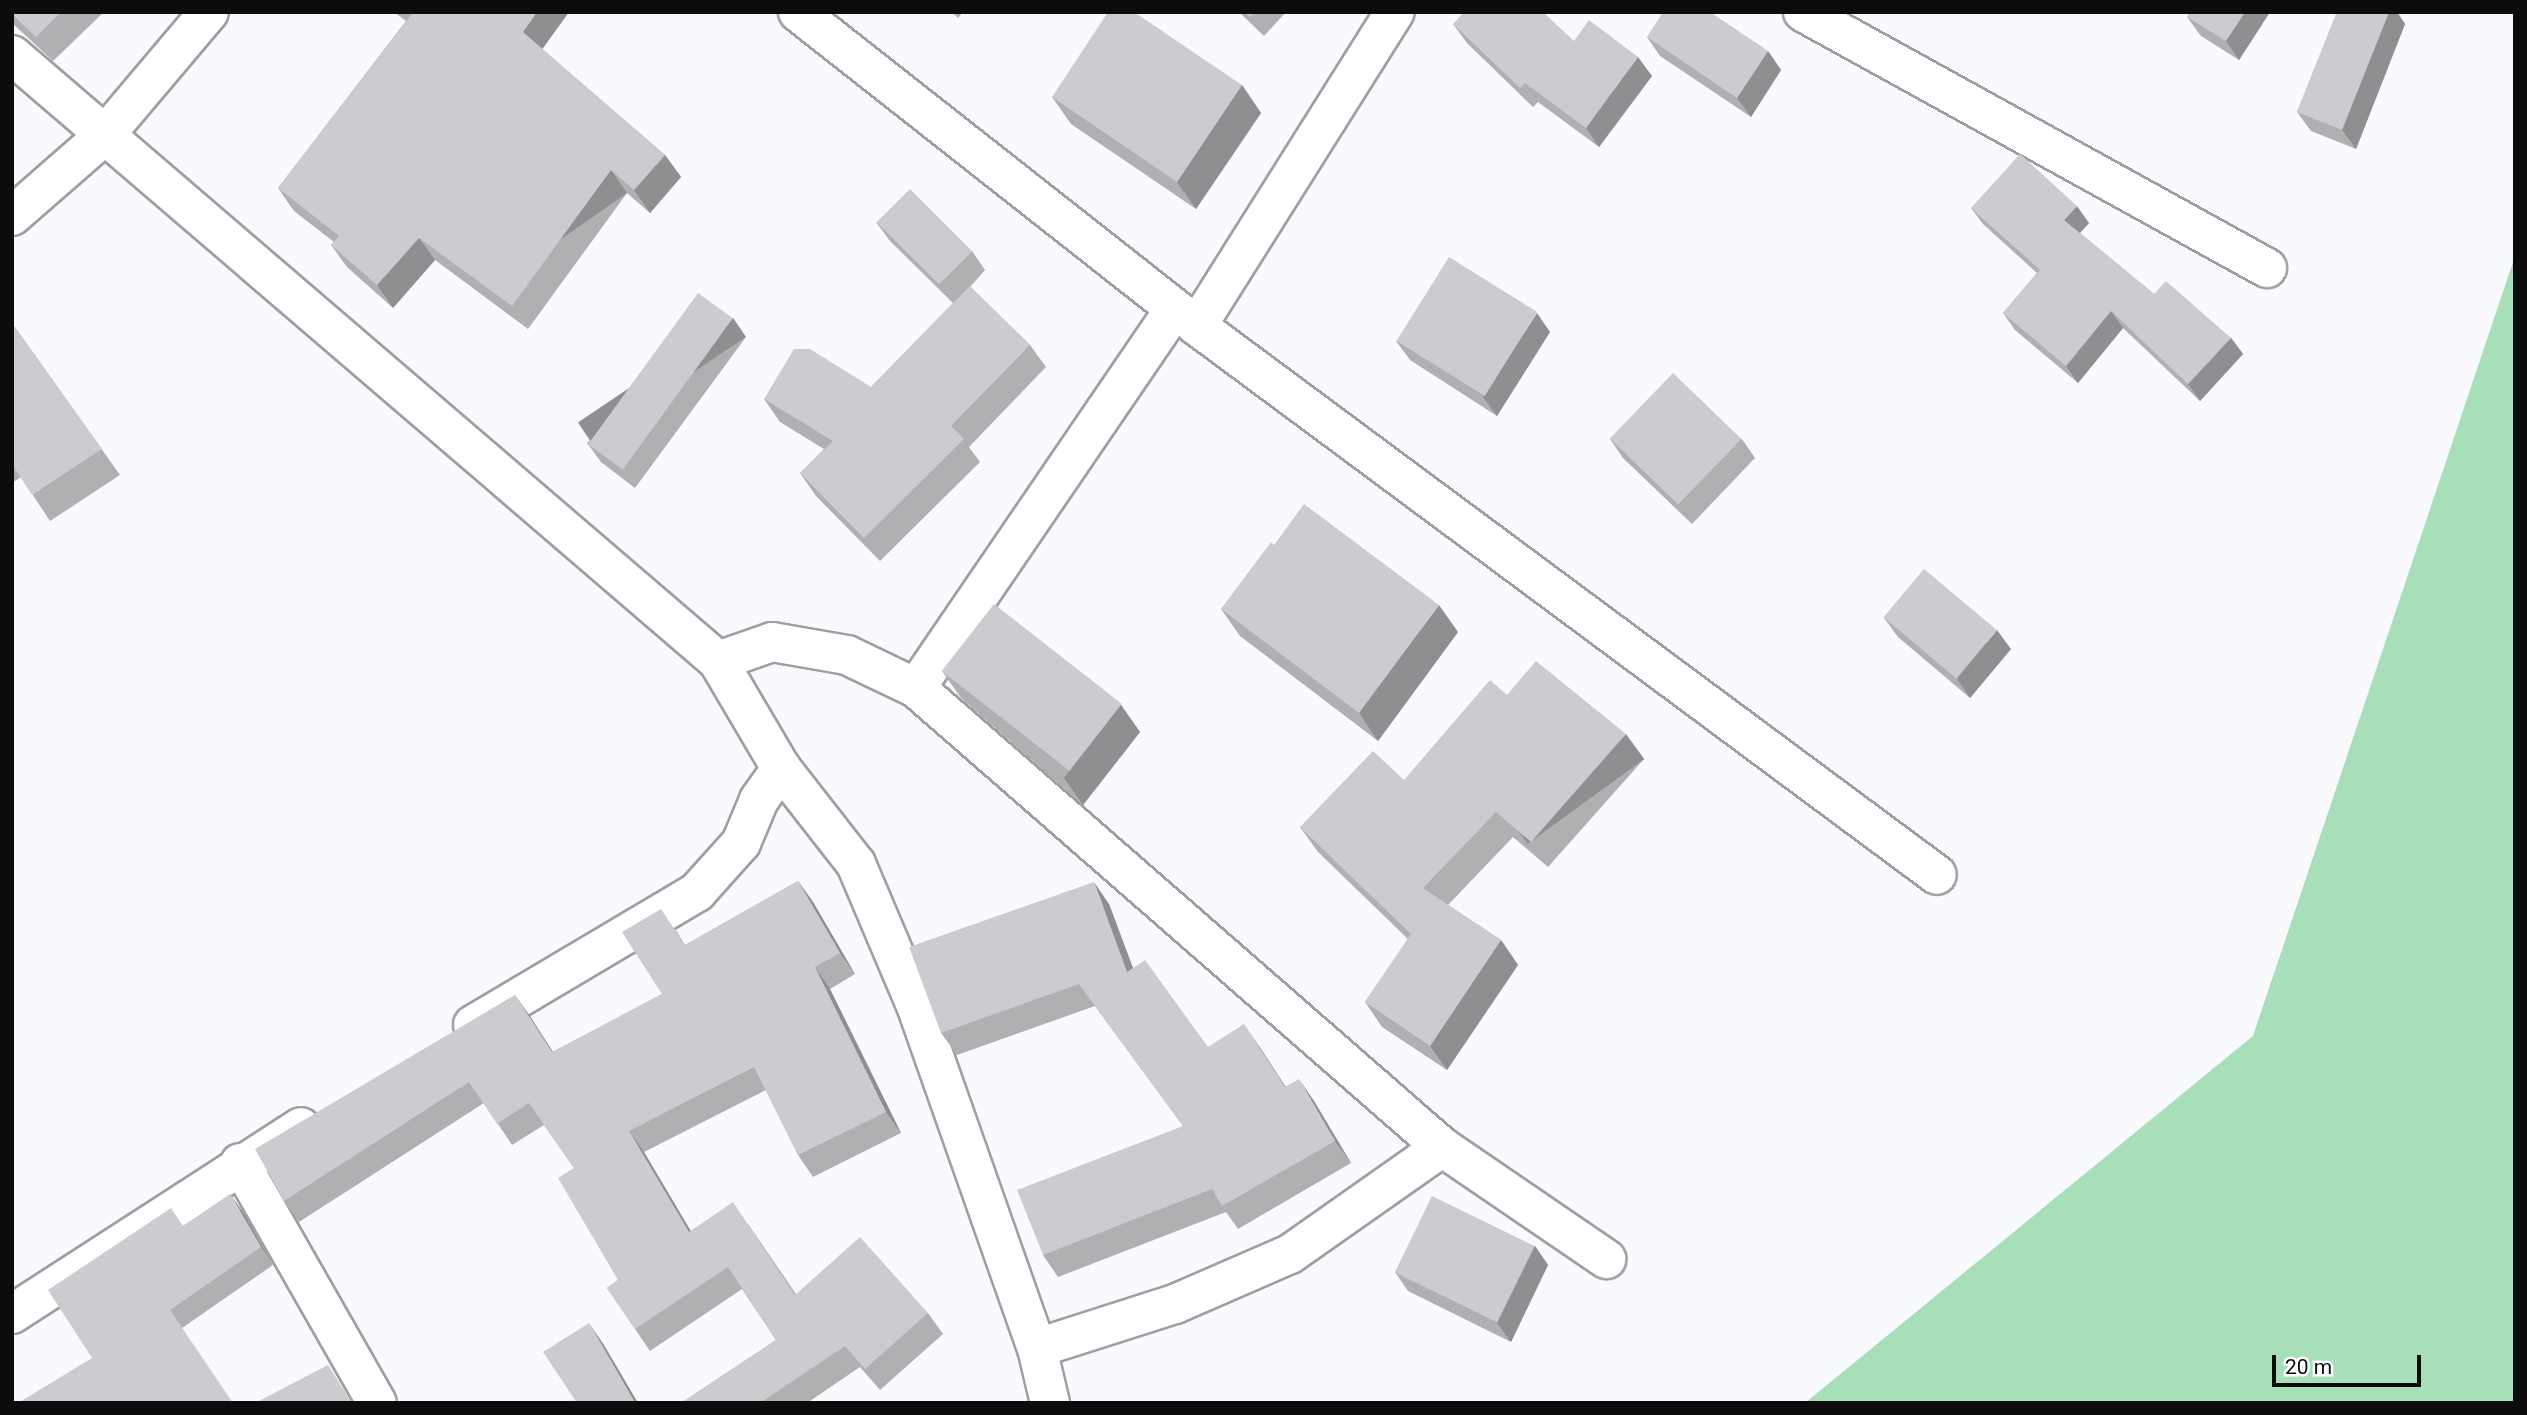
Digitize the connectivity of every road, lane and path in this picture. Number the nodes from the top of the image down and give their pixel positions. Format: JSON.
{"nodes":[{"id":1,"x":209,"y":12,"type":"edge"},
{"id":2,"x":798,"y":12,"type":"edge"},
{"id":3,"x":1395,"y":12,"type":"edge"},
{"id":4,"x":1803,"y":12,"type":"edge"},
{"id":5,"x":12,"y":55,"type":"edge"},
{"id":6,"x":105,"y":135,"type":"junction"},
{"id":7,"x":12,"y":216,"type":"edge"},
{"id":8,"x":2267,"y":268,"type":"dead end"},
{"id":9,"x":1186,"y":318,"type":"junction"},
{"id":10,"x":718,"y":661,"type":"junction"},
{"id":11,"x":916,"y":688,"type":"junction"},
{"id":12,"x":781,"y":768,"type":"junction"},
{"id":13,"x":1937,"y":875,"type":"dead end"},
{"id":14,"x":445,"y":1042,"type":"edge"},
{"id":15,"x":337,"y":1106,"type":"edge"},
{"id":16,"x":1443,"y":1147,"type":"junction"},
{"id":17,"x":240,"y":1163,"type":"junction"},
{"id":18,"x":1606,"y":1259,"type":"dead end"},
{"id":19,"x":12,"y":1314,"type":"edge"},
{"id":20,"x":1037,"y":1348,"type":"junction"},
{"id":21,"x":377,"y":1403,"type":"edge"},
{"id":22,"x":1050,"y":1403,"type":"edge"}],
"edges":[{"from":1,"to":6,"type":"street"},
{"from":2,"to":9,"type":"street"},
{"from":3,"to":9,"type":"street"},
{"from":4,"to":8,"type":"street"},
{"from":5,"to":6,"type":"street"},
{"from":6,"to":7,"type":"street"},
{"from":6,"to":10,"type":"street"},
{"from":9,"to":11,"type":"street"},
{"from":9,"to":13,"type":"street"},
{"from":10,"to":11,"type":"street"},
{"from":10,"to":12,"type":"street"},
{"from":11,"to":16,"type":"street"},
{"from":12,"to":14,"type":"street"},
{"from":12,"to":20,"type":"street"},
{"from":15,"to":17,"type":"street"},
{"from":16,"to":18,"type":"street"},
{"from":16,"to":20,"type":"street"},
{"from":17,"to":19,"type":"street"},
{"from":17,"to":21,"type":"street"},
{"from":20,"to":22,"type":"street"}]}
